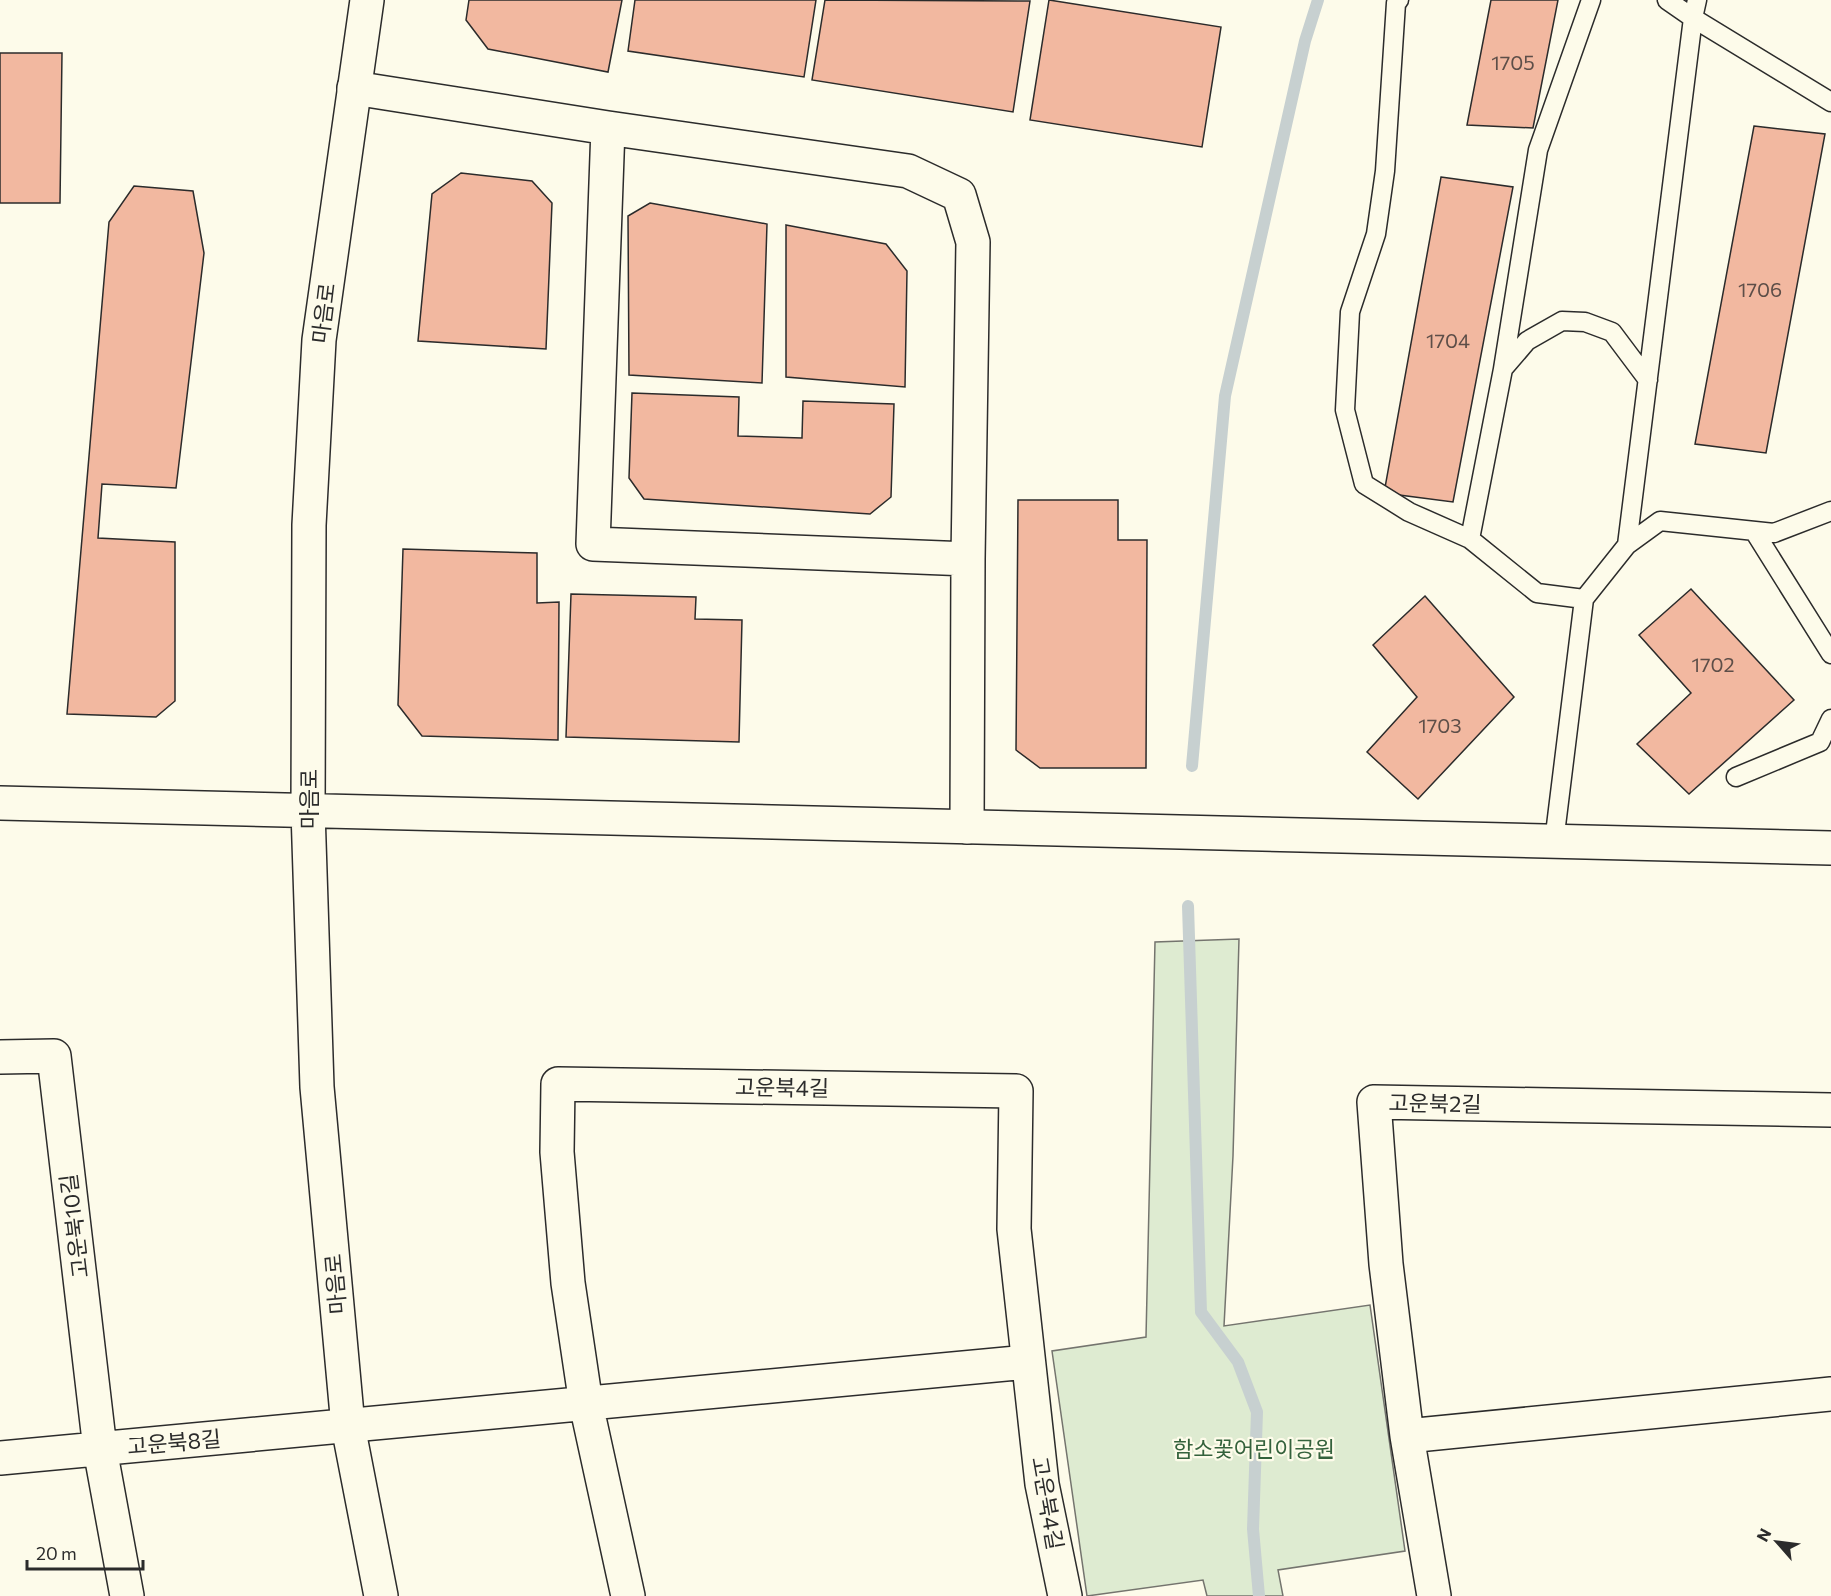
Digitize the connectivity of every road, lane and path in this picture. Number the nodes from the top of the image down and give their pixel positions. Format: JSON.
{"nodes":[{"id":1,"x":367,"y":0,"type":"edge"},
{"id":2,"x":1399,"y":0,"type":"edge"},
{"id":3,"x":1591,"y":0,"type":"edge"},
{"id":4,"x":1667,"y":0,"type":"edge"},
{"id":5,"x":1697,"y":0,"type":"edge"},
{"id":6,"x":1693,"y":18,"type":"junction"},
{"id":7,"x":354,"y":88,"type":"junction"},
{"id":8,"x":1831,"y":102,"type":"edge"},
{"id":9,"x":608,"y":128,"type":"junction"},
{"id":10,"x":1503,"y":369,"type":"junction"},
{"id":11,"x":1648,"y":380,"type":"junction"},
{"id":12,"x":1831,"y":511,"type":"edge"},
{"id":13,"x":1754,"y":531,"type":"junction"},
{"id":14,"x":1470,"y":539,"type":"junction"},
{"id":15,"x":1627,"y":545,"type":"junction"},
{"id":16,"x":968,"y":559,"type":"junction"},
{"id":17,"x":1584,"y":598,"type":"junction"},
{"id":18,"x":1831,"y":654,"type":"edge"},
{"id":19,"x":1831,"y":719,"type":"edge"},
{"id":20,"x":1736,"y":777,"type":"dead end"},
{"id":21,"x":0,"y":803,"type":"edge"},
{"id":22,"x":308,"y":811,"type":"junction"},
{"id":23,"x":967,"y":827,"type":"junction"},
{"id":24,"x":1554,"y":842,"type":"junction"},
{"id":25,"x":1831,"y":848,"type":"edge"},
{"id":26,"x":0,"y":1057,"type":"edge"},
{"id":27,"x":1831,"y":1110,"type":"edge"},
{"id":28,"x":1028,"y":1362,"type":"junction"},
{"id":29,"x":1831,"y":1394,"type":"edge"},
{"id":30,"x":586,"y":1404,"type":"junction"},
{"id":31,"x":348,"y":1426,"type":"junction"},
{"id":32,"x":1407,"y":1436,"type":"junction"},
{"id":33,"x":100,"y":1449,"type":"junction"},
{"id":34,"x":0,"y":1458,"type":"edge"},
{"id":35,"x":127,"y":1596,"type":"edge"},
{"id":36,"x":381,"y":1596,"type":"edge"},
{"id":37,"x":628,"y":1596,"type":"edge"},
{"id":38,"x":1065,"y":1596,"type":"edge"},
{"id":39,"x":1434,"y":1596,"type":"edge"}],
"edges":[{"from":1,"to":7,"type":"street","name":"마음로"},
{"from":2,"to":14,"type":"lane"},
{"from":3,"to":10,"type":"lane"},
{"from":4,"to":6,"type":"lane"},
{"from":5,"to":6,"type":"lane"},
{"from":6,"to":8,"type":"lane"},
{"from":6,"to":11,"type":"lane"},
{"from":7,"to":9,"type":"street"},
{"from":7,"to":22,"type":"street","name":"마음로"},
{"from":9,"to":16,"type":"street"},
{"from":9,"to":16,"type":"street"},
{"from":10,"to":11,"type":"lane"},
{"from":10,"to":14,"type":"lane"},
{"from":11,"to":15,"type":"lane"},
{"from":12,"to":13,"type":"lane"},
{"from":13,"to":15,"type":"lane"},
{"from":13,"to":18,"type":"lane"},
{"from":14,"to":17,"type":"lane"},
{"from":15,"to":17,"type":"lane"},
{"from":16,"to":23,"type":"street"},
{"from":17,"to":24,"type":"lane"},
{"from":19,"to":20,"type":"lane"},
{"from":21,"to":22,"type":"street"},
{"from":22,"to":23,"type":"street"},
{"from":22,"to":31,"type":"street","name":"마음로"},
{"from":23,"to":24,"type":"street"},
{"from":24,"to":25,"type":"street"},
{"from":26,"to":33,"type":"street","name":"고운북10길"},
{"from":27,"to":32,"type":"street","name":"고운북2길"},
{"from":28,"to":30,"type":"street","name":"고운북8길"},
{"from":28,"to":30,"type":"street","name":"고운북4길"},
{"from":28,"to":38,"type":"street","name":"고운북4길"},
{"from":29,"to":32,"type":"street"},
{"from":30,"to":31,"type":"street","name":"고운북8길"},
{"from":30,"to":37,"type":"street","name":"고운북4길"},
{"from":31,"to":33,"type":"street","name":"고운북8길"},
{"from":31,"to":36,"type":"street","name":"마음로"},
{"from":32,"to":39,"type":"street","name":"고운북2길"},
{"from":33,"to":34,"type":"street","name":"고운북8길"},
{"from":33,"to":35,"type":"street"}]}
